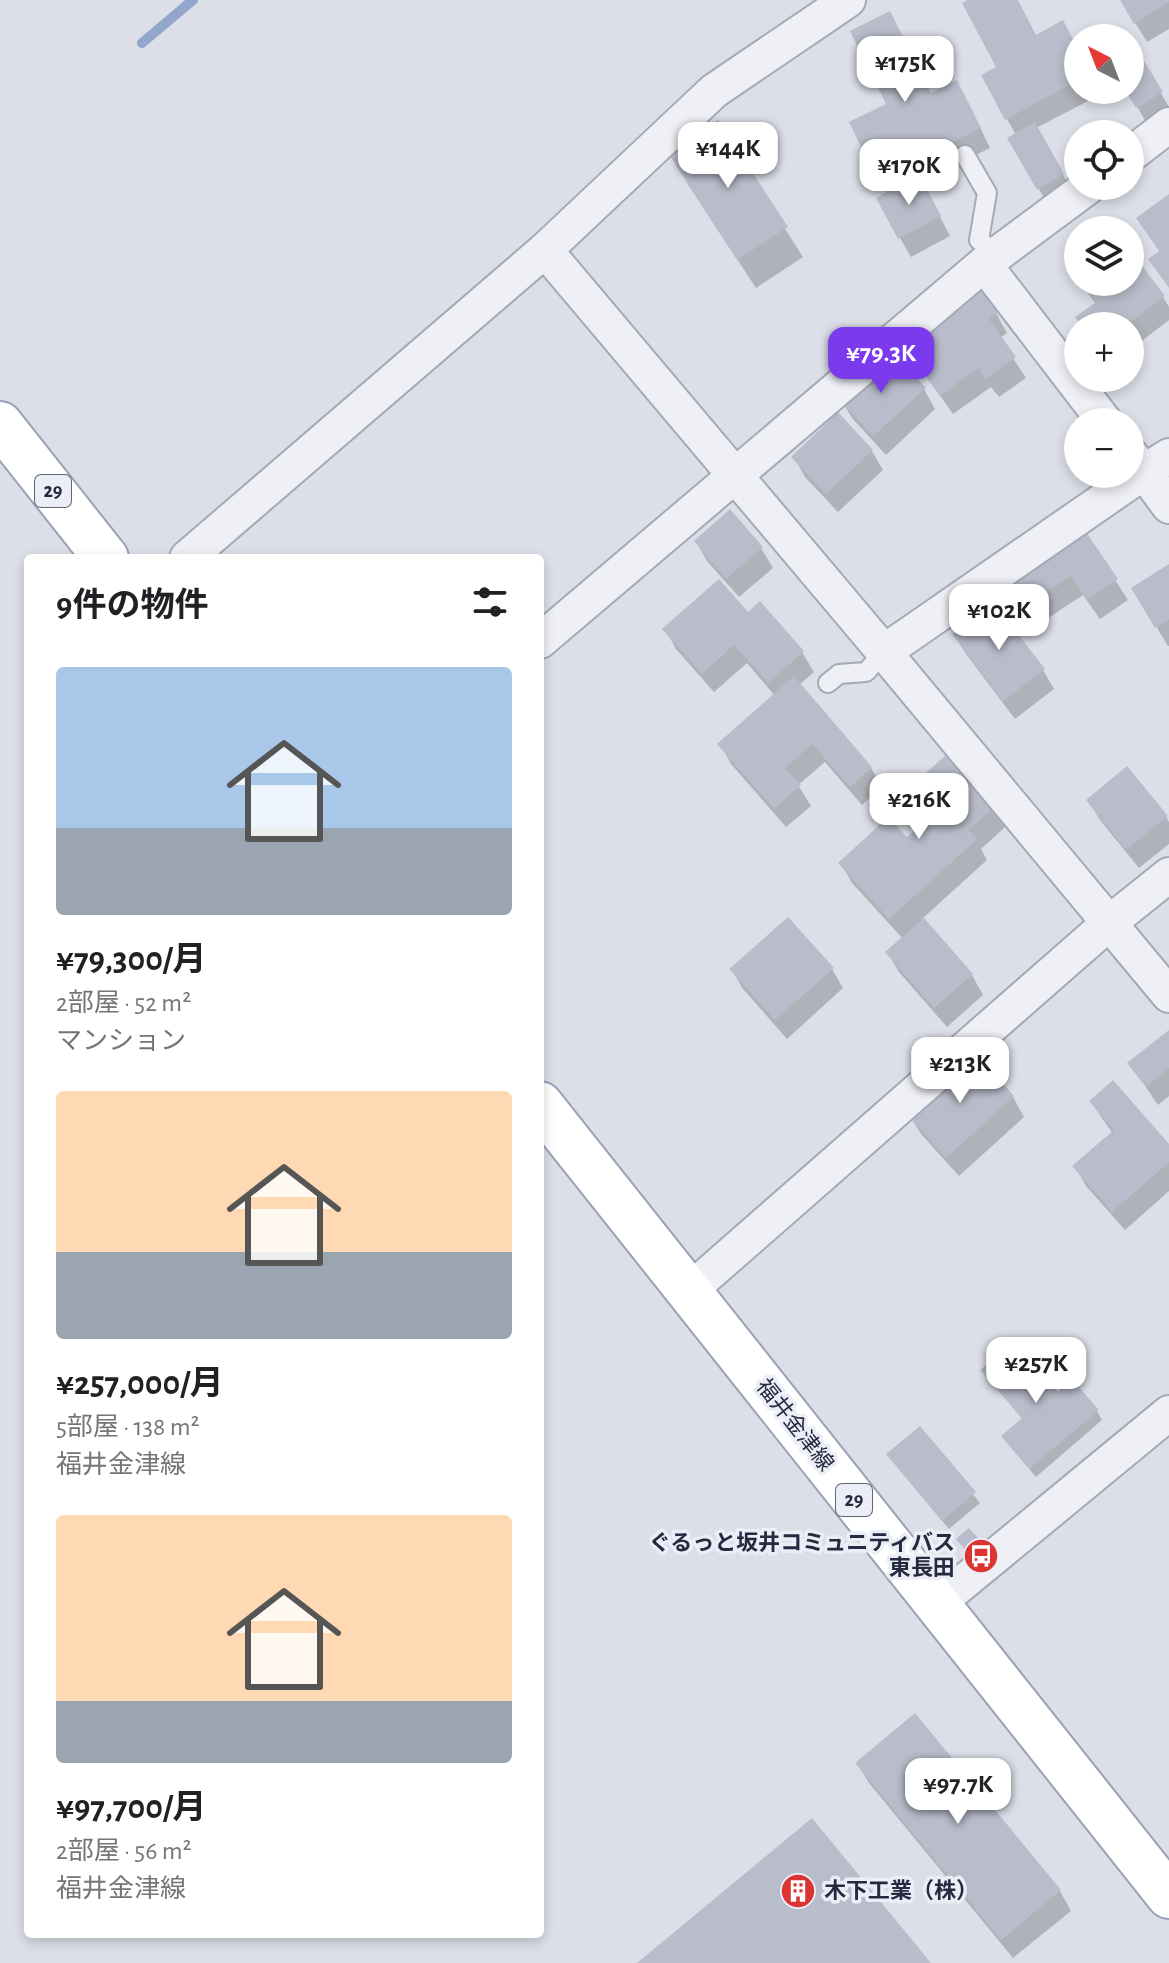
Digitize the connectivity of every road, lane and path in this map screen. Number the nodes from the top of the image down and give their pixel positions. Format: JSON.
{"nodes":[{"id":1,"x":848,"y":0,"type":"edge"},
{"id":2,"x":1169,"y":125,"type":"edge"},
{"id":3,"x":1144,"y":144,"type":"edge"},
{"id":4,"x":965,"y":155,"type":"dead end"},
{"id":5,"x":1070,"y":200,"type":"edge"},
{"id":6,"x":545,"y":250,"type":"junction"},
{"id":7,"x":990,"y":260,"type":"junction"},
{"id":8,"x":1095,"y":408,"type":"edge"},
{"id":9,"x":0,"y":424,"type":"edge"},
{"id":10,"x":1148,"y":461,"type":"edge"},
{"id":11,"x":734,"y":475,"type":"junction"},
{"id":12,"x":1169,"y":506,"type":"edge"},
{"id":13,"x":103,"y":554,"type":"edge"},
{"id":14,"x":192,"y":554,"type":"edge"},
{"id":15,"x":544,"y":638,"type":"edge"},
{"id":16,"x":884,"y":652,"type":"junction"},
{"id":17,"x":828,"y":683,"type":"dead end"},
{"id":18,"x":1169,"y":875,"type":"edge"},
{"id":19,"x":1109,"y":923,"type":"junction"},
{"id":20,"x":1169,"y":995,"type":"edge"},
{"id":21,"x":544,"y":1109,"type":"edge"},
{"id":22,"x":689,"y":1291,"type":"junction"},
{"id":23,"x":1169,"y":1413,"type":"edge"},
{"id":24,"x":937,"y":1604,"type":"junction"},
{"id":25,"x":1169,"y":1896,"type":"edge"}],
"edges":[{"from":1,"to":6,"type":"street"},
{"from":2,"to":3,"type":"street"},
{"from":4,"to":7,"type":"lane"},
{"from":5,"to":7,"type":"street"},
{"from":6,"to":11,"type":"street"},
{"from":6,"to":14,"type":"street"},
{"from":7,"to":8,"type":"street"},
{"from":7,"to":11,"type":"street"},
{"from":9,"to":13,"type":"main road","number":"29"},
{"from":10,"to":12,"type":"street"},
{"from":10,"to":16,"type":"street"},
{"from":11,"to":15,"type":"street"},
{"from":11,"to":16,"type":"street"},
{"from":16,"to":17,"type":"lane"},
{"from":16,"to":19,"type":"street"},
{"from":18,"to":19,"type":"street"},
{"from":19,"to":20,"type":"street"},
{"from":19,"to":22,"type":"street"},
{"from":21,"to":22,"type":"main road","name":"福井金津線","number":"29"},
{"from":22,"to":24,"type":"main road","name":"福井金津線","number":"29"},
{"from":23,"to":24,"type":"street"},
{"from":24,"to":25,"type":"main road","name":"福井金津線","number":"29"}]}
